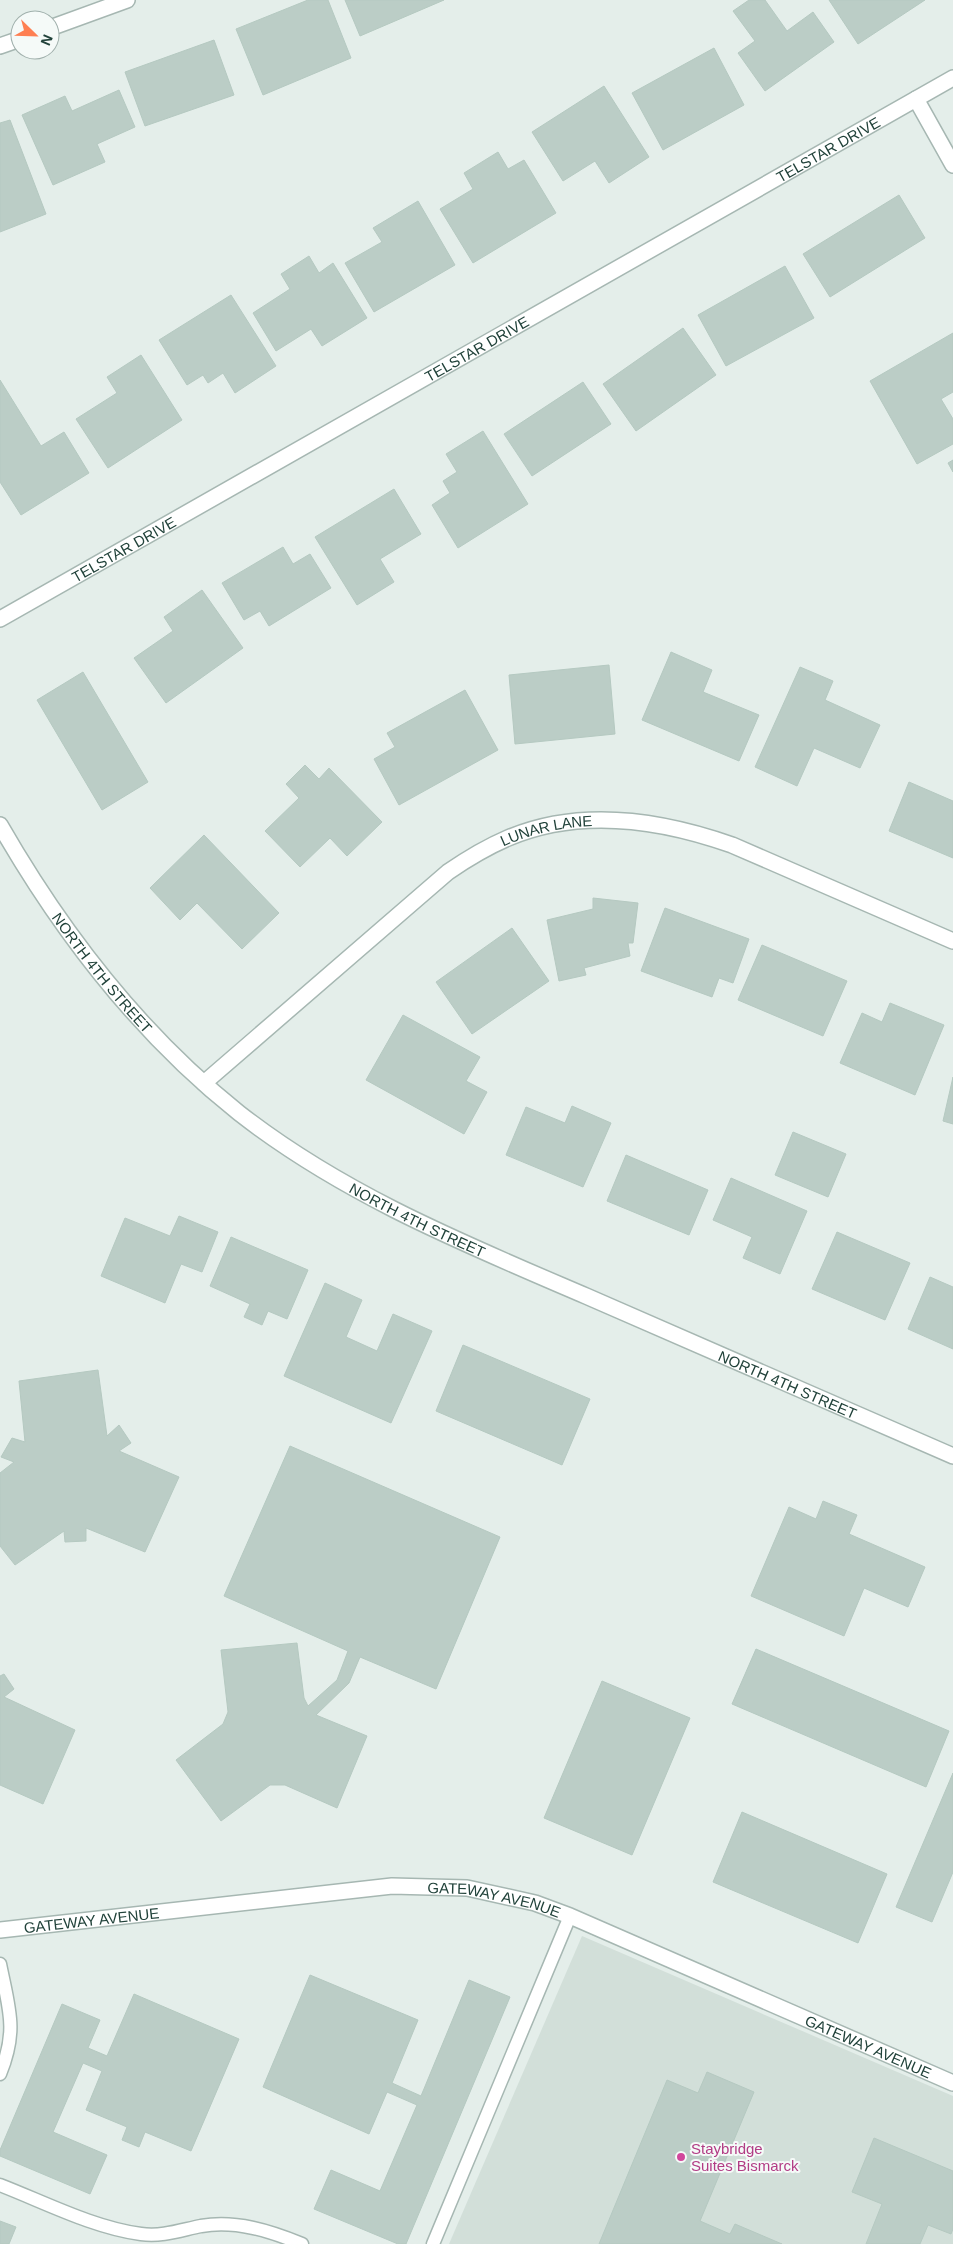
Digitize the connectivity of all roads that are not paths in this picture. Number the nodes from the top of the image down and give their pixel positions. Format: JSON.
{"nodes":[{"id":1,"x":127,"y":0,"type":"edge"},
{"id":2,"x":60,"y":24,"type":"edge"},
{"id":3,"x":953,"y":78,"type":"edge"},
{"id":4,"x":916,"y":99,"type":"junction"},
{"id":5,"x":953,"y":165,"type":"edge"},
{"id":6,"x":0,"y":619,"type":"edge"},
{"id":7,"x":0,"y":825,"type":"edge"},
{"id":8,"x":953,"y":941,"type":"edge"},
{"id":9,"x":204,"y":1083,"type":"junction"},
{"id":10,"x":953,"y":1456,"type":"edge"},
{"id":11,"x":570,"y":1916,"type":"junction"},
{"id":12,"x":0,"y":1930,"type":"edge"},
{"id":13,"x":0,"y":1964,"type":"edge"},
{"id":14,"x":0,"y":2074,"type":"edge"},
{"id":15,"x":953,"y":2083,"type":"edge"},
{"id":16,"x":0,"y":2185,"type":"edge"},
{"id":17,"x":302,"y":2244,"type":"edge"},
{"id":18,"x":433,"y":2244,"type":"edge"}],
"edges":[{"from":1,"to":2,"type":"street"},
{"from":3,"to":4,"type":"street","name":"TELSTAR DRIVE"},
{"from":4,"to":5,"type":"street"},
{"from":4,"to":6,"type":"street","name":"TELSTAR DRIVE"},
{"from":7,"to":9,"type":"street","name":"NORTH 4TH STREET"},
{"from":8,"to":9,"type":"street","name":"LUNAR LANE"},
{"from":9,"to":10,"type":"street","name":"NORTH 4TH STREET"},
{"from":11,"to":12,"type":"street","name":"GATEWAY AVENUE"},
{"from":11,"to":15,"type":"street","name":"GATEWAY AVENUE"},
{"from":11,"to":18,"type":"lane"},
{"from":13,"to":14,"type":"lane"},
{"from":16,"to":17,"type":"lane"}]}
